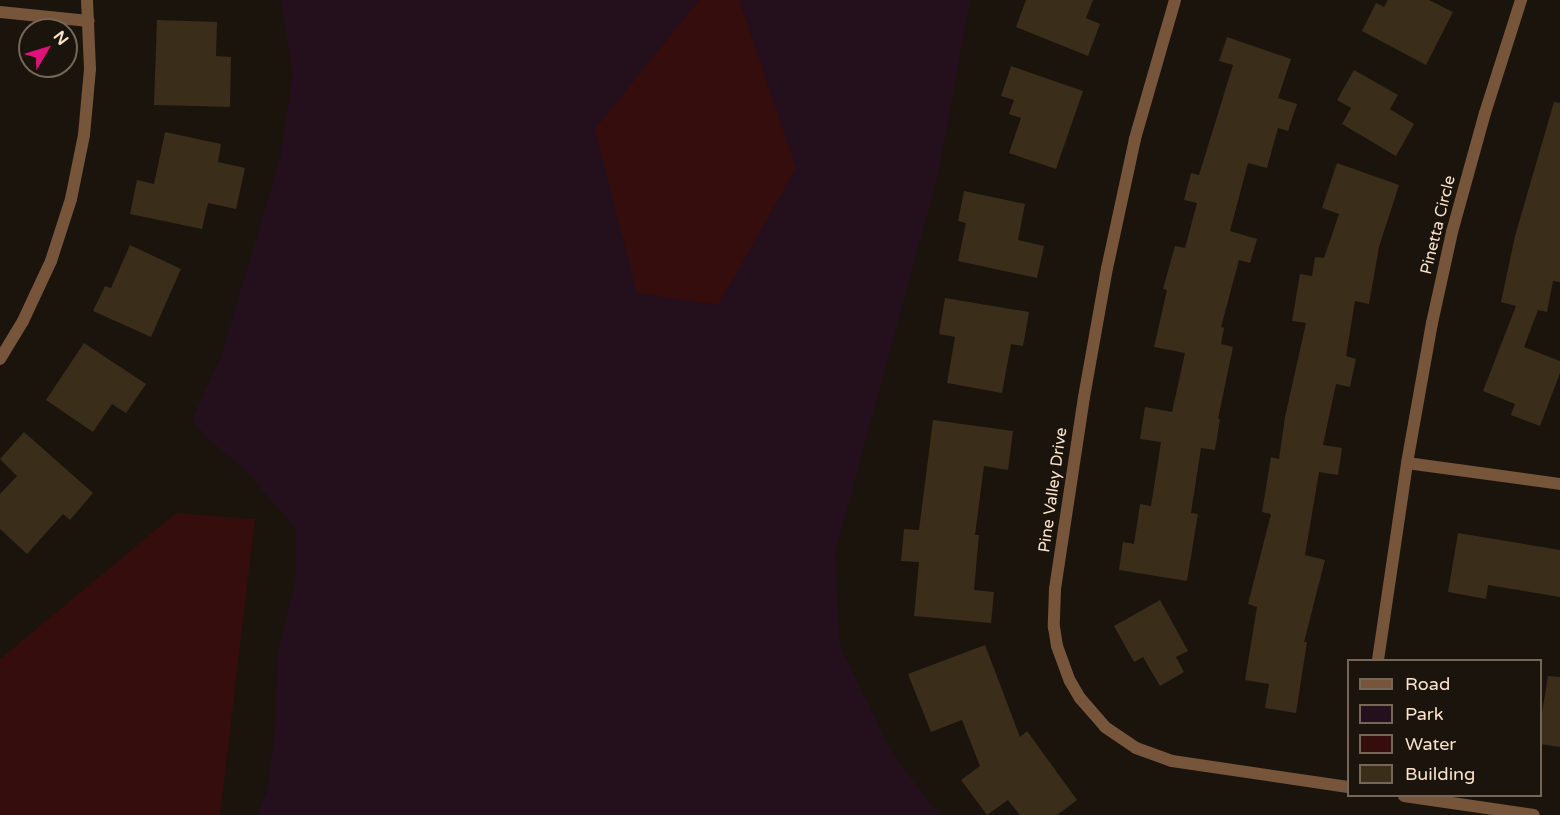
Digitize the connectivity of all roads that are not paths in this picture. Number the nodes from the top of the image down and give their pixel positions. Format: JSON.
{"nodes":[{"id":1,"x":87,"y":0,"type":"edge"},
{"id":2,"x":1175,"y":0,"type":"edge"},
{"id":3,"x":1521,"y":0,"type":"edge"},
{"id":4,"x":0,"y":12,"type":"edge"},
{"id":5,"x":89,"y":21,"type":"junction"},
{"id":6,"x":0,"y":359,"type":"edge"},
{"id":7,"x":1407,"y":463,"type":"junction"},
{"id":8,"x":1560,"y":484,"type":"edge"},
{"id":9,"x":1378,"y":659,"type":"edge"},
{"id":10,"x":1347,"y":787,"type":"edge"},
{"id":11,"x":1417,"y":797,"type":"edge"},
{"id":12,"x":1534,"y":815,"type":"edge"}],
"edges":[{"from":1,"to":5,"type":"street"},
{"from":2,"to":10,"type":"street","name":"Pine Valley Drive"},
{"from":3,"to":7,"type":"street","name":"Pinetta Circle"},
{"from":4,"to":5,"type":"street"},
{"from":5,"to":6,"type":"street"},
{"from":7,"to":8,"type":"street"},
{"from":7,"to":9,"type":"street","name":"Pinetta Circle"},
{"from":11,"to":12,"type":"street"}]}
